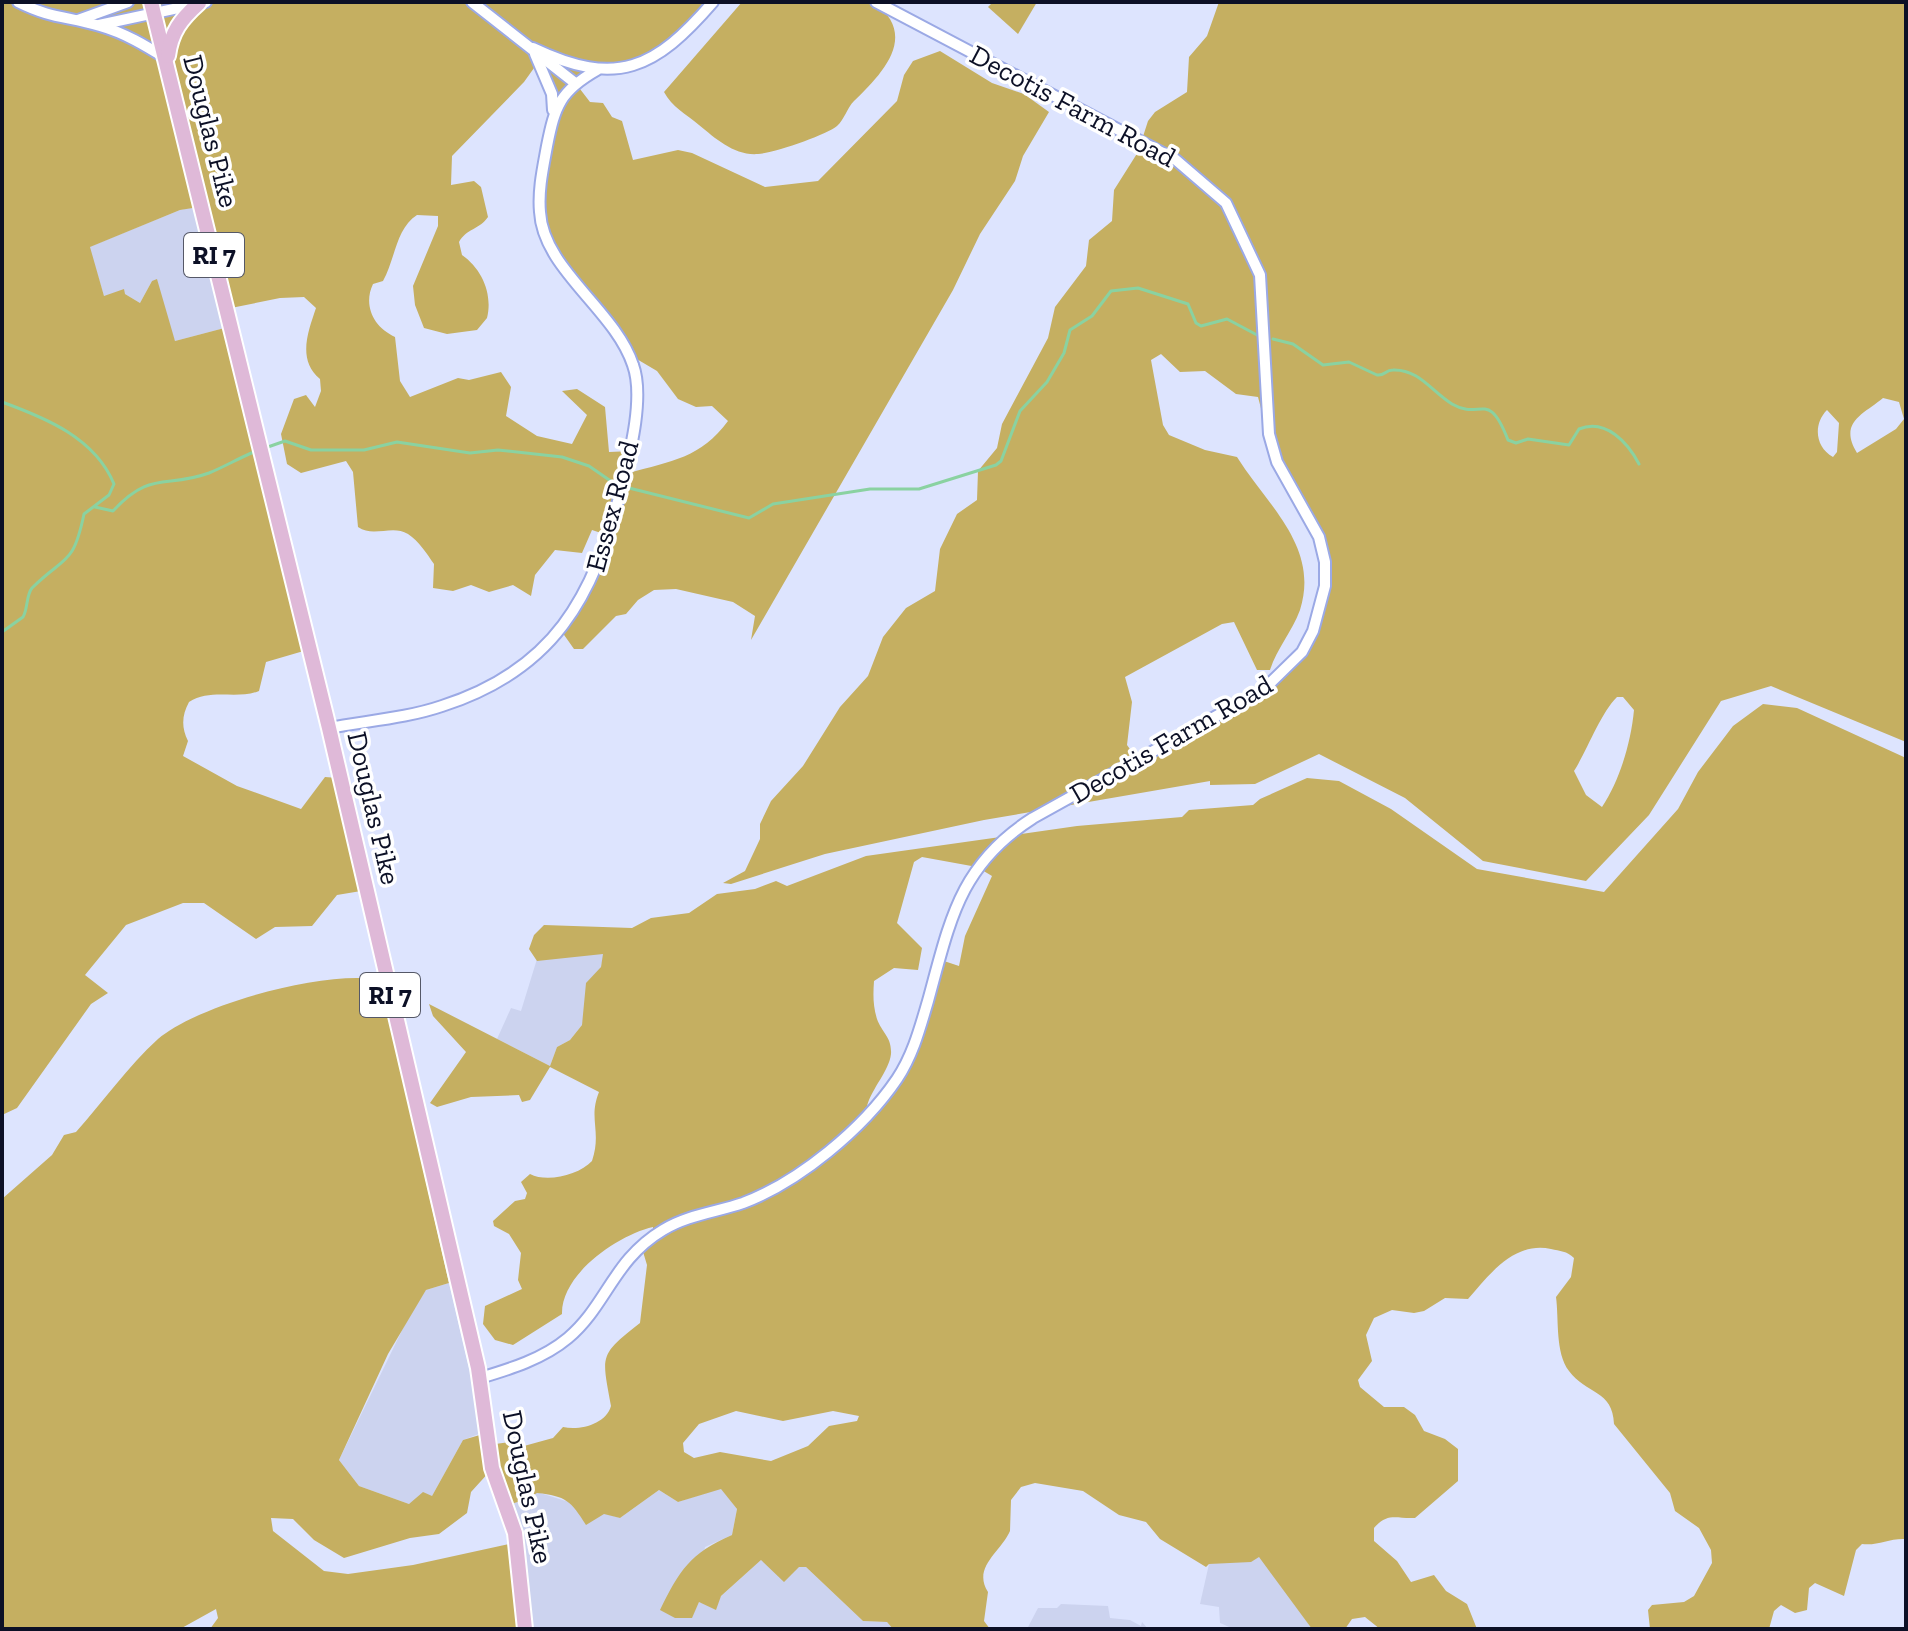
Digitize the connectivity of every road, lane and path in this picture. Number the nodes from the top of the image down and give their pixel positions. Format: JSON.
{"nodes":[{"id":1,"x":18,"y":2,"type":"edge"},
{"id":2,"x":128,"y":2,"type":"edge"},
{"id":3,"x":472,"y":2,"type":"edge"},
{"id":4,"x":713,"y":2,"type":"edge"},
{"id":5,"x":876,"y":2,"type":"edge"},
{"id":6,"x":202,"y":3,"type":"edge"},
{"id":7,"x":152,"y":6,"type":"edge"},
{"id":8,"x":72,"y":22,"type":"junction"},
{"id":9,"x":98,"y":25,"type":"junction"},
{"id":10,"x":533,"y":48,"type":"junction"},
{"id":11,"x":168,"y":60,"type":"junction"},
{"id":12,"x":597,"y":70,"type":"junction"},
{"id":13,"x":575,"y":83,"type":"junction"},
{"id":14,"x":553,"y":113,"type":"junction"},
{"id":15,"x":329,"y":728,"type":"junction"},
{"id":16,"x":480,"y":1378,"type":"junction"},
{"id":17,"x":525,"y":1629,"type":"edge"}],
"edges":[{"from":1,"to":8,"type":"street"},
{"from":2,"to":8,"type":"street"},
{"from":3,"to":10,"type":"street"},
{"from":4,"to":12,"type":"street"},
{"from":5,"to":16,"type":"street","name":"Decotis Farm Road"},
{"from":6,"to":7,"type":"street"},
{"from":6,"to":11,"type":"main road"},
{"from":7,"to":9,"type":"street"},
{"from":7,"to":11,"type":"main road","name":"Douglas Pike","number":"RI 7"},
{"from":8,"to":9,"type":"street"},
{"from":9,"to":11,"type":"street"},
{"from":10,"to":12,"type":"street"},
{"from":10,"to":13,"type":"street"},
{"from":10,"to":14,"type":"street"},
{"from":11,"to":15,"type":"main road","name":"Douglas Pike","number":"RI 7"},
{"from":12,"to":13,"type":"street","name":"Essex Road"},
{"from":13,"to":14,"type":"street","name":"Essex Road"},
{"from":14,"to":15,"type":"street","name":"Essex Road"},
{"from":15,"to":16,"type":"main road","name":"Douglas Pike","number":"RI 7"},
{"from":16,"to":17,"type":"main road","name":"Douglas Pike","number":"RI 7"}]}
